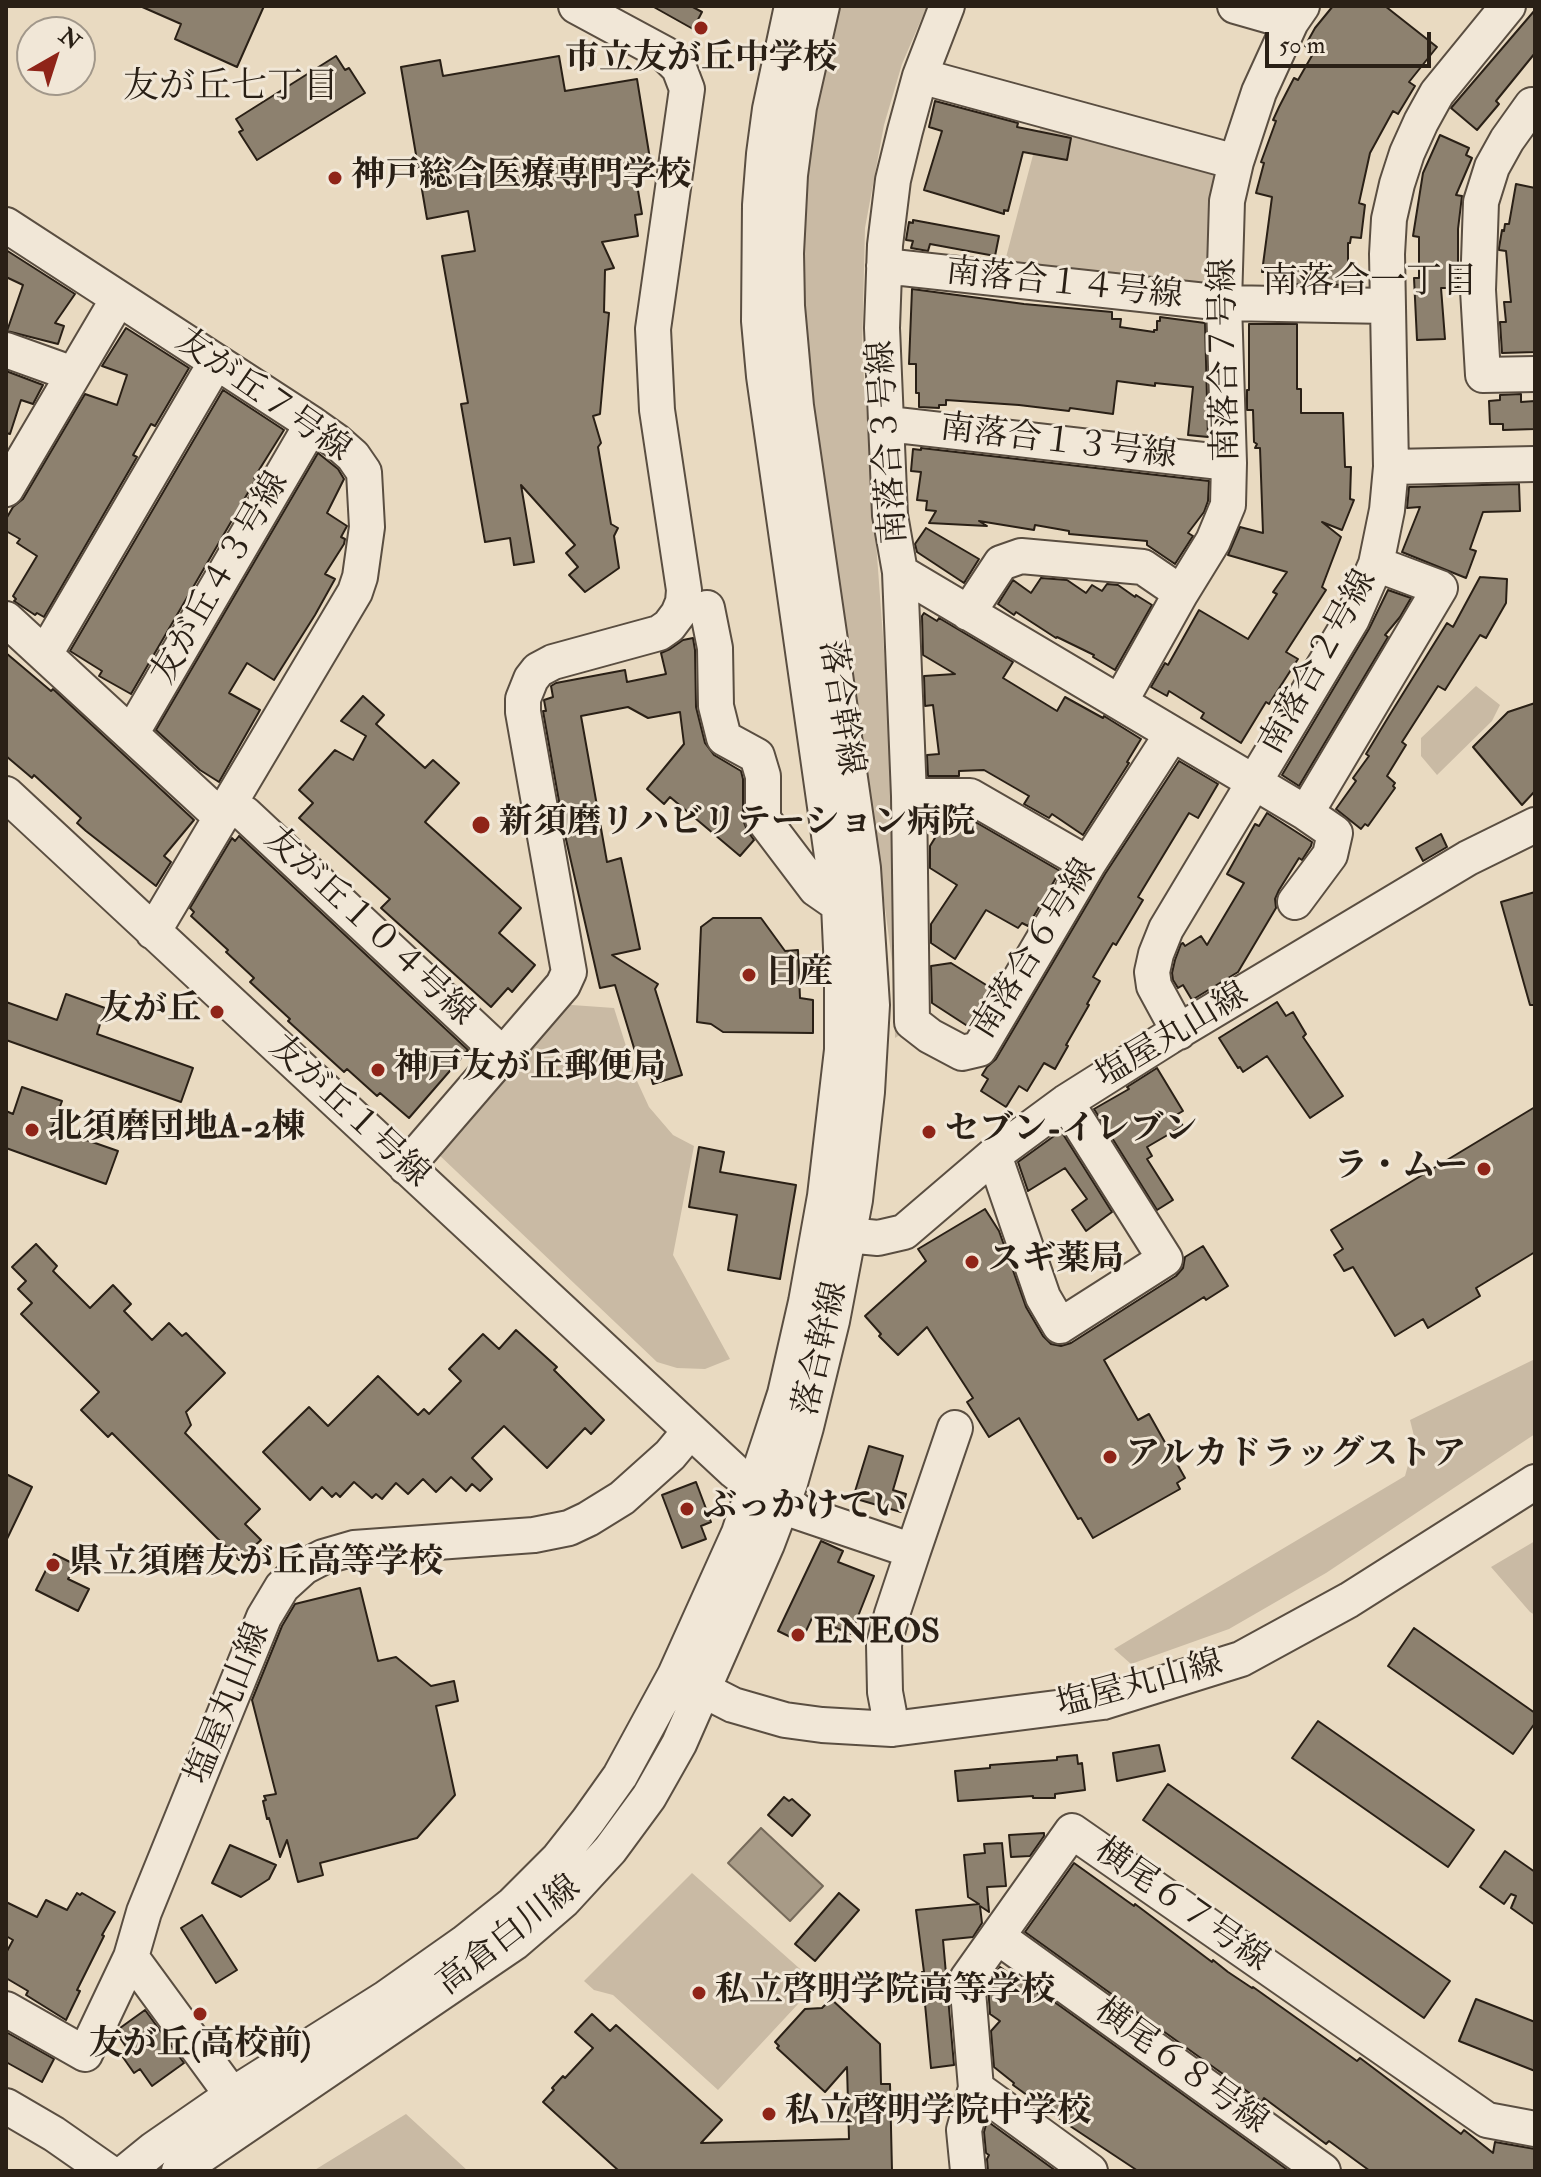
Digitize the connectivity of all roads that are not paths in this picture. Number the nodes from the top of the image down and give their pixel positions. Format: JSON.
{"nodes":[{"id":1,"x":576,"y":6,"type":"edge"},
{"id":2,"x":792,"y":6,"type":"edge"},
{"id":3,"x":822,"y":6,"type":"edge"},
{"id":4,"x":947,"y":6,"type":"edge"},
{"id":5,"x":1235,"y":6,"type":"edge"},
{"id":6,"x":1508,"y":6,"type":"edge"},
{"id":7,"x":1297,"y":14,"type":"edge"},
{"id":8,"x":920,"y":76,"type":"junction"},
{"id":9,"x":1535,"y":107,"type":"edge"},
{"id":10,"x":1236,"y":162,"type":"junction"},
{"id":11,"x":6,"y":225,"type":"edge"},
{"id":12,"x":884,"y":266,"type":"junction"},
{"id":13,"x":118,"y":299,"type":"junction"},
{"id":14,"x":1224,"y":303,"type":"junction"},
{"id":15,"x":1388,"y":306,"type":"junction"},
{"id":16,"x":6,"y":350,"type":"edge"},
{"id":17,"x":216,"y":362,"type":"junction"},
{"id":18,"x":73,"y":374,"type":"junction"},
{"id":19,"x":1535,"y":374,"type":"edge"},
{"id":20,"x":312,"y":424,"type":"junction"},
{"id":21,"x":888,"y":424,"type":"junction"},
{"id":22,"x":1229,"y":463,"type":"junction"},
{"id":23,"x":1535,"y":464,"type":"edge"},
{"id":24,"x":1391,"y":467,"type":"junction"},
{"id":25,"x":9,"y":479,"type":"edge"},
{"id":26,"x":1376,"y":564,"type":"junction"},
{"id":27,"x":900,"y":572,"type":"junction"},
{"id":28,"x":1181,"y":593,"type":"junction"},
{"id":29,"x":707,"y":608,"type":"dead end"},
{"id":30,"x":968,"y":613,"type":"junction"},
{"id":31,"x":6,"y":619,"type":"edge"},
{"id":32,"x":45,"y":654,"type":"junction"},
{"id":33,"x":1120,"y":702,"type":"junction"},
{"id":34,"x":131,"y":734,"type":"junction"},
{"id":35,"x":1172,"y":734,"type":"junction"},
{"id":36,"x":1253,"y":783,"type":"junction"},
{"id":37,"x":909,"y":796,"type":"junction"},
{"id":38,"x":225,"y":812,"type":"junction"},
{"id":39,"x":1306,"y":813,"type":"junction"},
{"id":40,"x":13,"y":814,"type":"edge"},
{"id":41,"x":1535,"y":825,"type":"edge"},
{"id":42,"x":1088,"y":864,"type":"junction"},
{"id":43,"x":1295,"y":902,"type":"dead end"},
{"id":44,"x":839,"y":905,"type":"junction"},
{"id":45,"x":153,"y":932,"type":"junction"},
{"id":46,"x":1179,"y":1032,"type":"junction"},
{"id":47,"x":503,"y":1055,"type":"junction"},
{"id":48,"x":1066,"y":1102,"type":"junction"},
{"id":49,"x":994,"y":1155,"type":"junction"},
{"id":50,"x":406,"y":1167,"type":"junction"},
{"id":51,"x":833,"y":1234,"type":"junction"},
{"id":52,"x":955,"y":1428,"type":"dead end"},
{"id":53,"x":690,"y":1431,"type":"junction"},
{"id":54,"x":1535,"y":1482,"type":"edge"},
{"id":55,"x":769,"y":1494,"type":"junction"},
{"id":56,"x":913,"y":1551,"type":"junction"},
{"id":57,"x":689,"y":1683,"type":"junction"},
{"id":58,"x":892,"y":1729,"type":"junction"},
{"id":59,"x":998,"y":1937,"type":"junction"},
{"id":60,"x":131,"y":1957,"type":"junction"},
{"id":61,"x":6,"y":2009,"type":"edge"},
{"id":62,"x":976,"y":2088,"type":"junction"},
{"id":63,"x":6,"y":2106,"type":"edge"},
{"id":64,"x":242,"y":2108,"type":"junction"},
{"id":65,"x":1535,"y":2129,"type":"edge"},
{"id":66,"x":107,"y":2171,"type":"edge"},
{"id":67,"x":127,"y":2171,"type":"edge"},
{"id":68,"x":179,"y":2171,"type":"edge"},
{"id":69,"x":968,"y":2171,"type":"edge"},
{"id":70,"x":1090,"y":2171,"type":"edge"},
{"id":71,"x":1323,"y":2171,"type":"edge"}],
"edges":[{"from":1,"to":47,"type":"street"},
{"from":2,"to":44,"type":"street","name":"落合幹線"},
{"from":3,"to":51,"type":"street","name":"落合幹線"},
{"from":4,"to":8,"type":"street","name":"南落合３号線"},
{"from":5,"to":7,"type":"street"},
{"from":6,"to":15,"type":"street","name":"南落合２号線"},
{"from":7,"to":10,"type":"street","name":"南落合７号線"},
{"from":8,"to":10,"type":"street"},
{"from":8,"to":12,"type":"street","name":"南落合３号線"},
{"from":9,"to":19,"type":"street"},
{"from":10,"to":14,"type":"street","name":"南落合７号線"},
{"from":11,"to":13,"type":"street","name":"友が丘７号線"},
{"from":12,"to":14,"type":"street","name":"南落合１４号線"},
{"from":12,"to":21,"type":"street","name":"南落合３号線"},
{"from":13,"to":17,"type":"street","name":"友が丘７号線"},
{"from":13,"to":18,"type":"street"},
{"from":14,"to":15,"type":"street","name":"南落合１４号線"},
{"from":14,"to":22,"type":"street","name":"南落合７号線"},
{"from":15,"to":24,"type":"street","name":"南落合２号線"},
{"from":16,"to":18,"type":"street"},
{"from":17,"to":20,"type":"street","name":"友が丘７号線"},
{"from":17,"to":32,"type":"street"},
{"from":18,"to":25,"type":"street"},
{"from":20,"to":34,"type":"street","name":"友が丘４３号線"},
{"from":20,"to":38,"type":"street","name":"友が丘７号線"},
{"from":21,"to":22,"type":"street","name":"南落合１３号線"},
{"from":21,"to":27,"type":"street","name":"南落合３号線"},
{"from":22,"to":28,"type":"street","name":"南落合７号線"},
{"from":23,"to":24,"type":"street"},
{"from":24,"to":26,"type":"street","name":"南落合２号線"},
{"from":26,"to":36,"type":"street","name":"南落合２号線"},
{"from":26,"to":39,"type":"street"},
{"from":27,"to":30,"type":"street","name":"南落合３号線"},
{"from":27,"to":37,"type":"street","name":"南落合６号線"},
{"from":28,"to":30,"type":"street"},
{"from":28,"to":33,"type":"street","name":"南落合７号線"},
{"from":29,"to":44,"type":"street"},
{"from":30,"to":33,"type":"street","name":"南落合３号線"},
{"from":31,"to":32,"type":"street","name":"友が丘１０４号線"},
{"from":32,"to":34,"type":"street","name":"友が丘１０４号線"},
{"from":33,"to":35,"type":"street","name":"南落合３号線"},
{"from":34,"to":38,"type":"street","name":"友が丘１０４号線"},
{"from":35,"to":36,"type":"street","name":"南落合３号線"},
{"from":35,"to":42,"type":"street","name":"南落合６号線"},
{"from":36,"to":39,"type":"street","name":"南落合３号線"},
{"from":36,"to":46,"type":"street","name":"南落合２号線"},
{"from":37,"to":42,"type":"street"},
{"from":37,"to":42,"type":"street","name":"南落合６号線"},
{"from":38,"to":45,"type":"street","name":"友が丘７号線"},
{"from":38,"to":47,"type":"street","name":"友が丘１０４号線"},
{"from":39,"to":43,"type":"street","name":"南落合３号線"},
{"from":40,"to":45,"type":"street","name":"友が丘１号線"},
{"from":41,"to":46,"type":"street","name":"塩屋丸山線"},
{"from":44,"to":51,"type":"street","name":"落合幹線"},
{"from":45,"to":50,"type":"street","name":"友が丘１号線"},
{"from":46,"to":48,"type":"street","name":"塩屋丸山線"},
{"from":47,"to":50,"type":"street"},
{"from":48,"to":49,"type":"street","name":"塩屋丸山線"},
{"from":48,"to":49,"type":"street"},
{"from":49,"to":51,"type":"street","name":"塩屋丸山線"},
{"from":50,"to":53,"type":"street","name":"友が丘１号線"},
{"from":51,"to":55,"type":"street","name":"落合幹線"},
{"from":52,"to":56,"type":"street"},
{"from":53,"to":55,"type":"street"},
{"from":53,"to":60,"type":"street","name":"塩屋丸山線"},
{"from":54,"to":58,"type":"street","name":"塩屋丸山線"},
{"from":55,"to":56,"type":"street"},
{"from":55,"to":57,"type":"street"},
{"from":56,"to":58,"type":"street"},
{"from":57,"to":58,"type":"street","name":"塩屋丸山線"},
{"from":57,"to":64,"type":"street","name":"高倉白川線"},
{"from":59,"to":62,"type":"street","name":"横尾６７号線"},
{"from":59,"to":65,"type":"street","name":"横尾６７号線"},
{"from":59,"to":71,"type":"street","name":"横尾６８号線"},
{"from":60,"to":61,"type":"street","name":"塩屋丸山線"},
{"from":60,"to":64,"type":"street"},
{"from":62,"to":69,"type":"street"},
{"from":62,"to":70,"type":"street"},
{"from":63,"to":66,"type":"street"},
{"from":64,"to":67,"type":"street"},
{"from":64,"to":68,"type":"street"}]}
